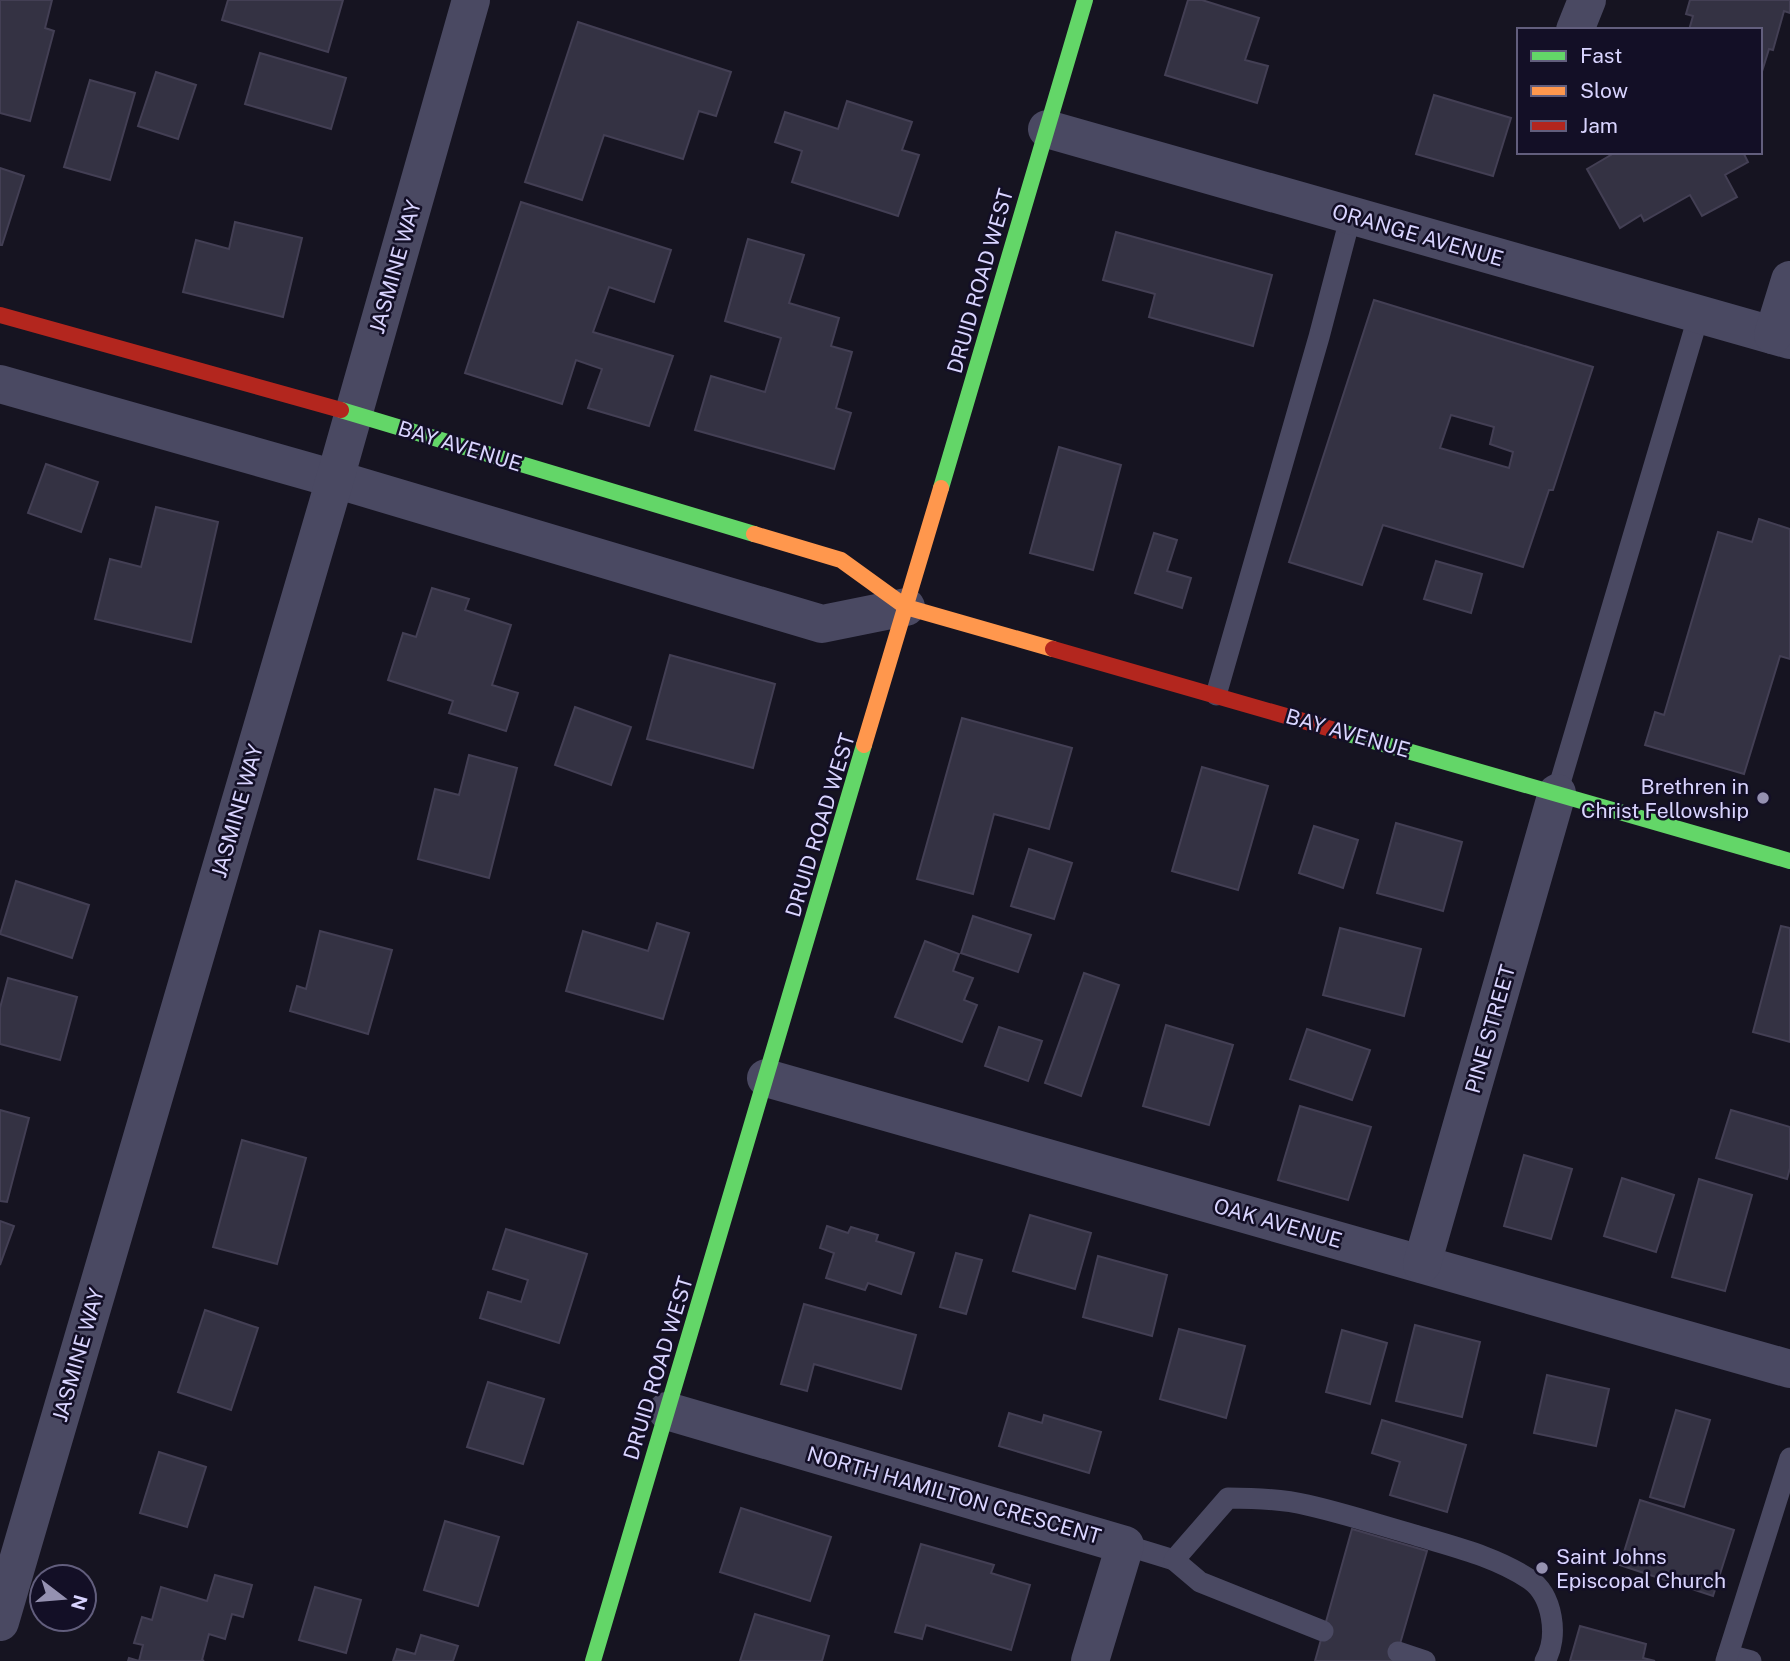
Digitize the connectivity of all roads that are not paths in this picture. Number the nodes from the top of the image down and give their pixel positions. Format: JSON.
{"nodes":[{"id":1,"x":471,"y":0,"type":"edge"},
{"id":2,"x":1085,"y":0,"type":"edge"},
{"id":3,"x":1587,"y":0,"type":"edge"},
{"id":4,"x":1576,"y":28,"type":"edge"},
{"id":5,"x":1047,"y":129,"type":"junction"},
{"id":6,"x":1351,"y":215,"type":"junction"},
{"id":7,"x":1790,"y":280,"type":"edge"},
{"id":8,"x":1699,"y":314,"type":"junction"},
{"id":9,"x":0,"y":315,"type":"edge"},
{"id":10,"x":1782,"y":338,"type":"edge"},
{"id":11,"x":0,"y":384,"type":"edge"},
{"id":12,"x":354,"y":414,"type":"junction"},
{"id":13,"x":335,"y":479,"type":"junction"},
{"id":14,"x":905,"y":607,"type":"junction"},
{"id":15,"x":1216,"y":695,"type":"junction"},
{"id":16,"x":1558,"y":793,"type":"junction"},
{"id":17,"x":1790,"y":861,"type":"edge"},
{"id":18,"x":766,"y":1078,"type":"junction"},
{"id":19,"x":1422,"y":1264,"type":"junction"},
{"id":20,"x":1790,"y":1369,"type":"edge"},
{"id":21,"x":667,"y":1411,"type":"junction"},
{"id":22,"x":1790,"y":1458,"type":"edge"},
{"id":23,"x":1125,"y":1545,"type":"junction"},
{"id":24,"x":1174,"y":1560,"type":"junction"},
{"id":25,"x":0,"y":1622,"type":"edge"},
{"id":26,"x":1323,"y":1632,"type":"dead end"},
{"id":27,"x":1398,"y":1652,"type":"dead end"},
{"id":28,"x":1727,"y":1658,"type":"edge"},
{"id":29,"x":593,"y":1661,"type":"edge"},
{"id":30,"x":1090,"y":1661,"type":"edge"},
{"id":31,"x":1425,"y":1661,"type":"edge"},
{"id":32,"x":1545,"y":1661,"type":"edge"},
{"id":33,"x":1751,"y":1661,"type":"edge"}],
"edges":[{"from":1,"to":12,"type":"street","name":"JASMINE WAY"},
{"from":2,"to":5,"type":"street","name":"DRUID ROAD WEST"},
{"from":3,"to":4,"type":"street"},
{"from":5,"to":6,"type":"street","name":"ORANGE AVENUE"},
{"from":5,"to":14,"type":"street","name":"DRUID ROAD WEST"},
{"from":6,"to":8,"type":"street","name":"ORANGE AVENUE"},
{"from":6,"to":15,"type":"lane"},
{"from":7,"to":10,"type":"street"},
{"from":8,"to":10,"type":"street","name":"ORANGE AVENUE"},
{"from":8,"to":16,"type":"lane"},
{"from":9,"to":12,"type":"street","name":"BAY AVENUE"},
{"from":11,"to":13,"type":"street","name":"BAY AVENUE"},
{"from":12,"to":13,"type":"street","name":"JASMINE WAY"},
{"from":12,"to":14,"type":"street","name":"BAY AVENUE"},
{"from":13,"to":14,"type":"street","name":"BAY AVENUE"},
{"from":13,"to":25,"type":"street","name":"JASMINE WAY"},
{"from":14,"to":15,"type":"street","name":"BAY AVENUE"},
{"from":14,"to":18,"type":"street","name":"DRUID ROAD WEST"},
{"from":15,"to":16,"type":"street","name":"BAY AVENUE"},
{"from":16,"to":17,"type":"street","name":"BAY AVENUE"},
{"from":16,"to":19,"type":"street","name":"PINE STREET"},
{"from":18,"to":19,"type":"street","name":"OAK AVENUE"},
{"from":18,"to":21,"type":"street","name":"DRUID ROAD WEST"},
{"from":19,"to":20,"type":"street","name":"OAK AVENUE"},
{"from":21,"to":23,"type":"street","name":"NORTH HAMILTON CRESCENT"},
{"from":21,"to":29,"type":"street","name":"DRUID ROAD WEST"},
{"from":22,"to":28,"type":"lane"},
{"from":23,"to":24,"type":"lane"},
{"from":23,"to":30,"type":"street","name":"NORTH HAMILTON CRESCENT"},
{"from":24,"to":26,"type":"lane"},
{"from":24,"to":32,"type":"lane"},
{"from":27,"to":31,"type":"lane"},
{"from":28,"to":33,"type":"lane"}]}
